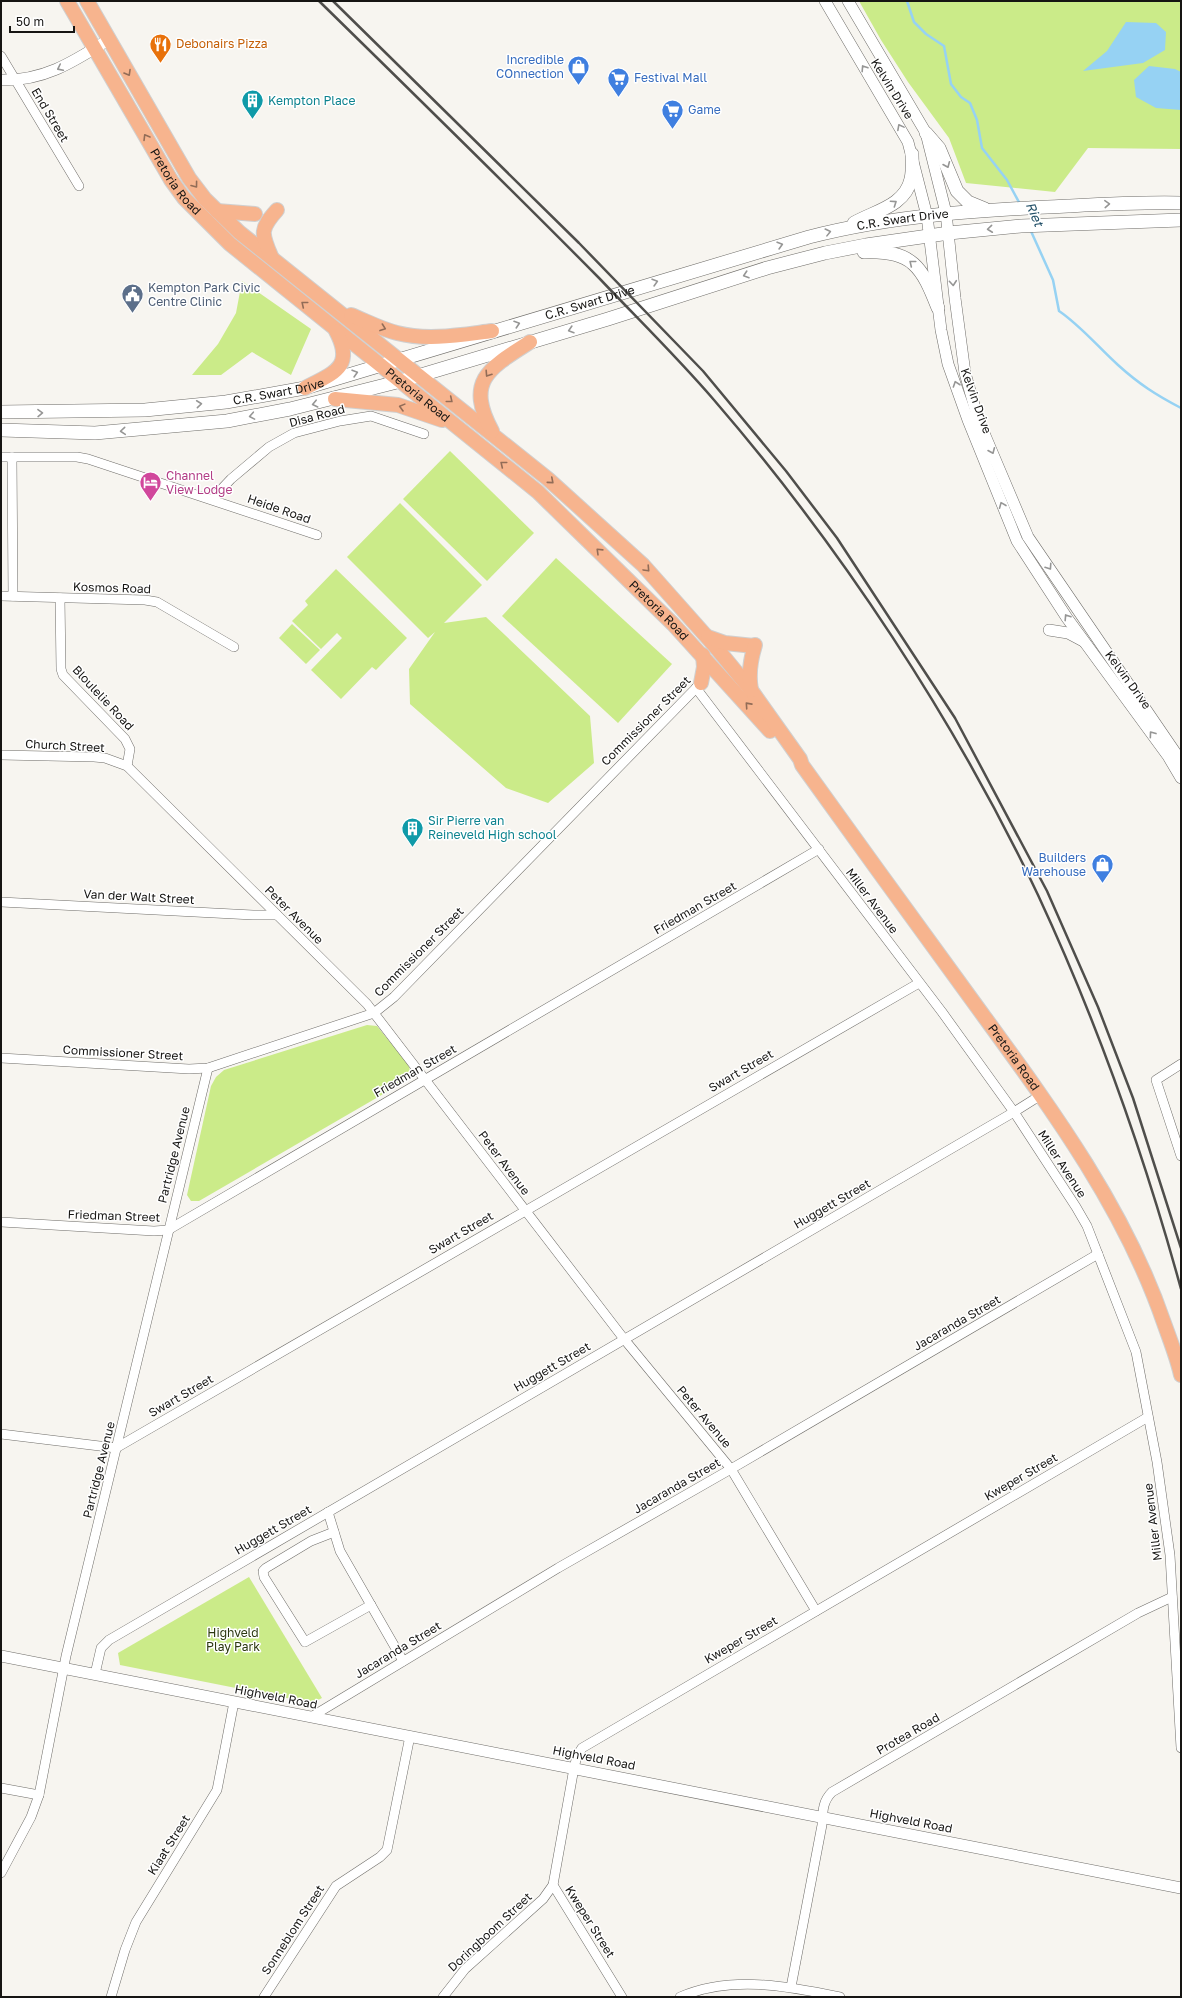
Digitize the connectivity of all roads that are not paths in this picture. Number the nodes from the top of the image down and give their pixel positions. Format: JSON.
{"nodes":[{"id":1,"x":66,"y":1,"type":"edge"},
{"id":2,"x":87,"y":1,"type":"edge"},
{"id":3,"x":825,"y":1,"type":"edge"},
{"id":4,"x":848,"y":1,"type":"edge"},
{"id":5,"x":108,"y":40,"type":"junction"},
{"id":6,"x":94,"y":49,"type":"junction"},
{"id":7,"x":1,"y":56,"type":"edge"},
{"id":8,"x":1,"y":80,"type":"edge"},
{"id":9,"x":15,"y":80,"type":"junction"},
{"id":10,"x":926,"y":133,"type":"junction"},
{"id":11,"x":912,"y":154,"type":"junction"},
{"id":12,"x":79,"y":186,"type":"dead end"},
{"id":13,"x":1181,"y":203,"type":"edge"},
{"id":14,"x":277,"y":210,"type":"dead end"},
{"id":15,"x":988,"y":210,"type":"junction"},
{"id":16,"x":217,"y":211,"type":"junction"},
{"id":17,"x":946,"y":213,"type":"junction"},
{"id":18,"x":255,"y":214,"type":"dead end"},
{"id":19,"x":927,"y":216,"type":"junction"},
{"id":20,"x":1181,"y":220,"type":"edge"},
{"id":21,"x":847,"y":227,"type":"junction"},
{"id":22,"x":949,"y":233,"type":"junction"},
{"id":23,"x":930,"y":236,"type":"junction"},
{"id":24,"x":825,"y":253,"type":"junction"},
{"id":25,"x":271,"y":257,"type":"junction"},
{"id":26,"x":334,"y":308,"type":"junction"},
{"id":27,"x":938,"y":308,"type":"junction"},
{"id":28,"x":335,"y":329,"type":"junction"},
{"id":29,"x":492,"y":332,"type":"junction"},
{"id":30,"x":530,"y":342,"type":"junction"},
{"id":31,"x":400,"y":360,"type":"junction"},
{"id":32,"x":380,"y":366,"type":"junction"},
{"id":33,"x":420,"y":375,"type":"junction"},
{"id":34,"x":401,"y":381,"type":"junction"},
{"id":35,"x":305,"y":388,"type":"junction"},
{"id":36,"x":335,"y":399,"type":"junction"},
{"id":37,"x":1,"y":412,"type":"edge"},
{"id":38,"x":452,"y":424,"type":"junction"},
{"id":39,"x":1,"y":430,"type":"edge"},
{"id":40,"x":424,"y":434,"type":"dead end"},
{"id":41,"x":496,"y":437,"type":"junction"},
{"id":42,"x":1,"y":457,"type":"edge"},
{"id":43,"x":12,"y":457,"type":"junction"},
{"id":44,"x":212,"y":499,"type":"junction"},
{"id":45,"x":317,"y":535,"type":"dead end"},
{"id":46,"x":1,"y":596,"type":"edge"},
{"id":47,"x":13,"y":596,"type":"junction"},
{"id":48,"x":60,"y":598,"type":"junction"},
{"id":49,"x":1049,"y":630,"type":"dead end"},
{"id":50,"x":708,"y":637,"type":"junction"},
{"id":51,"x":1084,"y":641,"type":"junction"},
{"id":52,"x":234,"y":647,"type":"dead end"},
{"id":53,"x":703,"y":655,"type":"junction"},
{"id":54,"x":726,"y":659,"type":"junction"},
{"id":55,"x":714,"y":668,"type":"junction"},
{"id":56,"x":698,"y":686,"type":"junction"},
{"id":57,"x":751,"y":690,"type":"junction"},
{"id":58,"x":1,"y":755,"type":"edge"},
{"id":59,"x":1181,"y":761,"type":"edge"},
{"id":60,"x":802,"y":765,"type":"junction"},
{"id":61,"x":127,"y":766,"type":"junction"},
{"id":62,"x":1181,"y":778,"type":"edge"},
{"id":63,"x":819,"y":850,"type":"junction"},
{"id":64,"x":1,"y":902,"type":"edge"},
{"id":65,"x":277,"y":915,"type":"junction"},
{"id":66,"x":919,"y":983,"type":"junction"},
{"id":67,"x":374,"y":1013,"type":"junction"},
{"id":68,"x":1,"y":1058,"type":"edge"},
{"id":69,"x":1181,"y":1064,"type":"edge"},
{"id":70,"x":208,"y":1068,"type":"junction"},
{"id":71,"x":425,"y":1079,"type":"junction"},
{"id":72,"x":1041,"y":1095,"type":"junction"},
{"id":73,"x":1014,"y":1112,"type":"junction"},
{"id":74,"x":1181,"y":1156,"type":"edge"},
{"id":75,"x":525,"y":1210,"type":"junction"},
{"id":76,"x":1,"y":1222,"type":"edge"},
{"id":77,"x":168,"y":1230,"type":"junction"},
{"id":78,"x":1098,"y":1254,"type":"junction"},
{"id":79,"x":624,"y":1339,"type":"junction"},
{"id":80,"x":1181,"y":1375,"type":"edge"},
{"id":81,"x":1148,"y":1417,"type":"junction"},
{"id":82,"x":1,"y":1434,"type":"edge"},
{"id":83,"x":116,"y":1448,"type":"junction"},
{"id":84,"x":731,"y":1469,"type":"junction"},
{"id":85,"x":328,"y":1512,"type":"junction"},
{"id":86,"x":334,"y":1532,"type":"junction"},
{"id":87,"x":1172,"y":1597,"type":"junction"},
{"id":88,"x":370,"y":1605,"type":"junction"},
{"id":89,"x":816,"y":1611,"type":"junction"},
{"id":90,"x":1,"y":1656,"type":"edge"},
{"id":91,"x":402,"y":1661,"type":"junction"},
{"id":92,"x":64,"y":1668,"type":"junction"},
{"id":93,"x":95,"y":1674,"type":"junction"},
{"id":94,"x":234,"y":1702,"type":"junction"},
{"id":95,"x":311,"y":1717,"type":"junction"},
{"id":96,"x":410,"y":1736,"type":"junction"},
{"id":97,"x":1181,"y":1748,"type":"edge"},
{"id":98,"x":574,"y":1768,"type":"junction"},
{"id":99,"x":1,"y":1788,"type":"edge"},
{"id":100,"x":39,"y":1795,"type":"junction"},
{"id":101,"x":823,"y":1817,"type":"junction"},
{"id":102,"x":1,"y":1873,"type":"edge"},
{"id":103,"x":553,"y":1885,"type":"junction"},
{"id":104,"x":1181,"y":1888,"type":"edge"},
{"id":105,"x":792,"y":1987,"type":"junction"},
{"id":106,"x":111,"y":1997,"type":"edge"},
{"id":107,"x":264,"y":1997,"type":"edge"},
{"id":108,"x":443,"y":1997,"type":"edge"},
{"id":109,"x":622,"y":1997,"type":"edge"},
{"id":110,"x":680,"y":1997,"type":"edge"},
{"id":111,"x":840,"y":1997,"type":"edge"}],
"edges":[{"from":1,"to":6,"type":"main road","name":"Pretoria Road"},
{"from":2,"to":5,"type":"main road","name":"Pretoria Road"},
{"from":11,"to":3,"type":"street","name":"Kelvin Drive","one_way":true},
{"from":4,"to":10,"type":"street","name":"Kelvin Drive"},
{"from":5,"to":6,"type":"street"},
{"from":5,"to":16,"type":"main road","name":"Pretoria Road","one_way":true},
{"from":6,"to":9,"type":"street","one_way":true},
{"from":28,"to":6,"type":"main road","name":"Pretoria Road","one_way":true},
{"from":7,"to":9,"type":"street","name":"End Street"},
{"from":8,"to":9,"type":"street"},
{"from":9,"to":12,"type":"street","name":"End Street"},
{"from":10,"to":15,"type":"main road","one_way":true},
{"from":10,"to":17,"type":"street","name":"Kelvin Drive"},
{"from":11,"to":19,"type":"street","name":"Kelvin Drive"},
{"from":21,"to":11,"type":"main road","one_way":true},
{"from":15,"to":13,"type":"main road","name":"C.R. Swart Drive","one_way":true},
{"from":14,"to":25,"type":"main road"},
{"from":15,"to":17,"type":"main road","name":"C.R. Swart Drive"},
{"from":16,"to":18,"type":"main road"},
{"from":16,"to":25,"type":"main road","name":"Pretoria Road"},
{"from":17,"to":19,"type":"main road","name":"C.R. Swart Drive"},
{"from":17,"to":22,"type":"street","name":"Kelvin Drive"},
{"from":19,"to":21,"type":"main road","name":"C.R. Swart Drive"},
{"from":19,"to":23,"type":"street","name":"Kelvin Drive"},
{"from":20,"to":22,"type":"main road","name":"C.R. Swart Drive","one_way":true},
{"from":29,"to":21,"type":"main road","name":"C.R. Swart Drive","one_way":true},
{"from":22,"to":23,"type":"main road","name":"C.R. Swart Drive"},
{"from":22,"to":59,"type":"street","name":"Kelvin Drive","one_way":true},
{"from":23,"to":24,"type":"main road","name":"C.R. Swart Drive"},
{"from":23,"to":27,"type":"street","name":"Kelvin Drive"},
{"from":27,"to":24,"type":"main road","one_way":true},
{"from":24,"to":30,"type":"main road","name":"C.R. Swart Drive","one_way":true},
{"from":25,"to":26,"type":"main road","name":"Pretoria Road"},
{"from":26,"to":29,"type":"main road","one_way":true},
{"from":26,"to":31,"type":"main road","name":"Pretoria Road"},
{"from":51,"to":27,"type":"street","name":"Kelvin Drive","one_way":true},
{"from":28,"to":32,"type":"main road","name":"Pretoria Road"},
{"from":28,"to":35,"type":"main road"},
{"from":29,"to":31,"type":"main road","name":"C.R. Swart Drive"},
{"from":30,"to":33,"type":"main road","name":"C.R. Swart Drive"},
{"from":30,"to":41,"type":"main road","one_way":true},
{"from":31,"to":32,"type":"main road","name":"C.R. Swart Drive"},
{"from":31,"to":33,"type":"main road","name":"Pretoria Road"},
{"from":32,"to":34,"type":"main road","name":"Pretoria Road"},
{"from":35,"to":32,"type":"main road","name":"C.R. Swart Drive","one_way":true},
{"from":33,"to":34,"type":"main road","name":"C.R. Swart Drive"},
{"from":33,"to":41,"type":"main road","name":"Pretoria Road","one_way":true},
{"from":34,"to":36,"type":"main road","name":"C.R. Swart Drive"},
{"from":34,"to":38,"type":"main road","name":"Pretoria Road"},
{"from":37,"to":35,"type":"main road","name":"C.R. Swart Drive","one_way":true},
{"from":38,"to":36,"type":"main road","one_way":true},
{"from":36,"to":39,"type":"main road","name":"C.R. Swart Drive","one_way":true},
{"from":53,"to":38,"type":"main road","name":"Pretoria Road","one_way":true},
{"from":40,"to":44,"type":"street","name":"Disa Road"},
{"from":41,"to":50,"type":"main road","name":"Pretoria Road","one_way":true},
{"from":42,"to":43,"type":"street","name":"Heide Road"},
{"from":43,"to":44,"type":"street","name":"Heide Road"},
{"from":43,"to":47,"type":"street"},
{"from":44,"to":45,"type":"street","name":"Heide Road"},
{"from":46,"to":47,"type":"street","name":"Kosmos Road"},
{"from":47,"to":48,"type":"street","name":"Kosmos Road"},
{"from":48,"to":52,"type":"street","name":"Kosmos Road"},
{"from":48,"to":61,"type":"street","name":"Bloulelie Road"},
{"from":49,"to":51,"type":"street"},
{"from":50,"to":54,"type":"main road","name":"Pretoria Road"},
{"from":50,"to":57,"type":"main road"},
{"from":62,"to":51,"type":"street","name":"Kelvin Drive","one_way":true},
{"from":53,"to":55,"type":"main road","name":"Pretoria Road"},
{"from":53,"to":56,"type":"main road"},
{"from":54,"to":55,"type":"street","name":"Commissioner Street"},
{"from":54,"to":57,"type":"main road","name":"Pretoria Road"},
{"from":55,"to":56,"type":"street","name":"Commissioner Street"},
{"from":60,"to":55,"type":"main road","name":"Pretoria Road","one_way":true},
{"from":56,"to":63,"type":"street","name":"Miller Avenue"},
{"from":56,"to":67,"type":"street","name":"Commissioner Street"},
{"from":57,"to":60,"type":"main road","name":"Pretoria Road"},
{"from":58,"to":61,"type":"street","name":"Church Street"},
{"from":60,"to":72,"type":"main road","name":"Pretoria Road"},
{"from":61,"to":65,"type":"street","name":"Peter Avenue"},
{"from":63,"to":66,"type":"street","name":"Miller Avenue"},
{"from":63,"to":71,"type":"street","name":"Friedman Street"},
{"from":64,"to":65,"type":"street","name":"Van der Walt Street"},
{"from":65,"to":67,"type":"street","name":"Peter Avenue"},
{"from":66,"to":73,"type":"street","name":"Miller Avenue"},
{"from":66,"to":75,"type":"street","name":"Swart Street"},
{"from":67,"to":70,"type":"street","name":"Commissioner Street"},
{"from":67,"to":71,"type":"street","name":"Peter Avenue"},
{"from":68,"to":70,"type":"street","name":"Commissioner Street"},
{"from":69,"to":74,"type":"street"},
{"from":70,"to":77,"type":"street","name":"Partridge Avenue"},
{"from":71,"to":75,"type":"street","name":"Peter Avenue"},
{"from":71,"to":77,"type":"street","name":"Friedman Street"},
{"from":72,"to":73,"type":"street","name":"Huggett Street"},
{"from":72,"to":80,"type":"main road","name":"Pretoria Road"},
{"from":73,"to":78,"type":"street","name":"Miller Avenue"},
{"from":73,"to":79,"type":"street","name":"Huggett Street"},
{"from":75,"to":79,"type":"street","name":"Peter Avenue"},
{"from":75,"to":83,"type":"street","name":"Swart Street"},
{"from":76,"to":77,"type":"street","name":"Friedman Street"},
{"from":77,"to":83,"type":"street","name":"Partridge Avenue"},
{"from":78,"to":81,"type":"street","name":"Miller Avenue"},
{"from":78,"to":84,"type":"street","name":"Jacaranda Street"},
{"from":79,"to":84,"type":"street","name":"Peter Avenue"},
{"from":79,"to":85,"type":"street","name":"Huggett Street"},
{"from":81,"to":87,"type":"street","name":"Miller Avenue"},
{"from":81,"to":89,"type":"street","name":"Kweper Street"},
{"from":82,"to":83,"type":"street"},
{"from":83,"to":92,"type":"street","name":"Partridge Avenue"},
{"from":84,"to":89,"type":"street","name":"Peter Avenue"},
{"from":84,"to":91,"type":"street","name":"Jacaranda Street"},
{"from":85,"to":86,"type":"street"},
{"from":85,"to":93,"type":"street","name":"Huggett Street"},
{"from":86,"to":88,"type":"street"},
{"from":86,"to":88,"type":"street"},
{"from":87,"to":97,"type":"street","name":"Miller Avenue"},
{"from":87,"to":101,"type":"street","name":"Protea Road"},
{"from":88,"to":91,"type":"street"},
{"from":89,"to":98,"type":"street","name":"Kweper Street"},
{"from":90,"to":92,"type":"street","name":"Highveld Road"},
{"from":91,"to":95,"type":"street","name":"Jacaranda Street"},
{"from":92,"to":93,"type":"street","name":"Highveld Road"},
{"from":92,"to":100,"type":"street","name":"Partridge Avenue"},
{"from":93,"to":94,"type":"street","name":"Highveld Road"},
{"from":94,"to":95,"type":"street","name":"Highveld Road"},
{"from":94,"to":106,"type":"street","name":"Kiaat Street"},
{"from":95,"to":96,"type":"street","name":"Highveld Road"},
{"from":96,"to":98,"type":"street","name":"Highveld Road"},
{"from":96,"to":107,"type":"street","name":"Sonneblom Street"},
{"from":98,"to":101,"type":"street","name":"Highveld Road"},
{"from":98,"to":103,"type":"street","name":"Kweper Street"},
{"from":99,"to":100,"type":"street"},
{"from":100,"to":102,"type":"street","name":"Partridge Avenue"},
{"from":101,"to":104,"type":"street","name":"Highveld Road"},
{"from":101,"to":105,"type":"street","name":"Protea Road"},
{"from":103,"to":108,"type":"street","name":"Doringboom Street"},
{"from":103,"to":109,"type":"street","name":"Kweper Street"},
{"from":105,"to":110,"type":"street"},
{"from":105,"to":111,"type":"street"}]}
